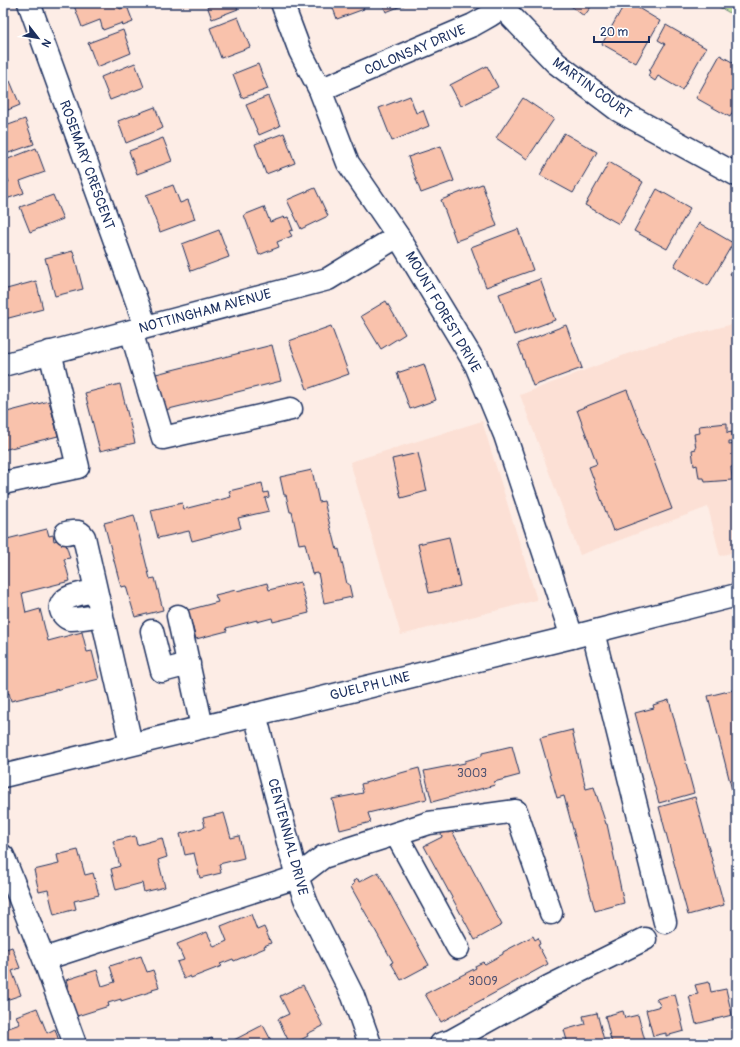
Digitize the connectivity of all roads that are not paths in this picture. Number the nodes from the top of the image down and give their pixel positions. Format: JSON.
{"nodes":[{"id":1,"x":29,"y":3,"type":"edge"},
{"id":2,"x":282,"y":3,"type":"edge"},
{"id":3,"x":504,"y":5,"type":"edge"},
{"id":4,"x":320,"y":90,"type":"junction"},
{"id":5,"x":737,"y":175,"type":"edge"},
{"id":6,"x":398,"y":236,"type":"junction"},
{"id":7,"x":138,"y":329,"type":"junction"},
{"id":8,"x":50,"y":352,"type":"junction"},
{"id":9,"x":3,"y":365,"type":"edge"},
{"id":10,"x":291,"y":409,"type":"dead end"},
{"id":11,"x":3,"y":483,"type":"edge"},
{"id":12,"x":66,"y":533,"type":"dead end"},
{"id":13,"x":96,"y":591,"type":"junction"},
{"id":14,"x":737,"y":595,"type":"edge"},
{"id":15,"x":102,"y":615,"type":"junction"},
{"id":16,"x":178,"y":616,"type":"dead end"},
{"id":17,"x":152,"y":631,"type":"dead end"},
{"id":18,"x":582,"y":634,"type":"junction"},
{"id":19,"x":189,"y":664,"type":"junction"},
{"id":20,"x":255,"y":714,"type":"junction"},
{"id":21,"x":202,"y":727,"type":"junction"},
{"id":22,"x":131,"y":744,"type":"junction"},
{"id":23,"x":3,"y":776,"type":"edge"},
{"id":24,"x":396,"y":834,"type":"junction"},
{"id":25,"x":3,"y":856,"type":"edge"},
{"id":26,"x":297,"y":877,"type":"junction"},
{"id":27,"x":551,"y":913,"type":"dead end"},
{"id":28,"x":665,"y":922,"type":"dead end"},
{"id":29,"x":645,"y":939,"type":"dead end"},
{"id":30,"x":458,"y":948,"type":"dead end"},
{"id":31,"x":44,"y":959,"type":"junction"},
{"id":32,"x":75,"y":1044,"type":"edge"},
{"id":33,"x":370,"y":1044,"type":"edge"},
{"id":34,"x":441,"y":1044,"type":"edge"}],
"edges":[{"from":1,"to":7,"type":"street","name":"ROSEMARY CRESCENT"},
{"from":2,"to":4,"type":"street","name":"MOUNT FOREST DRIVE"},
{"from":3,"to":4,"type":"street","name":"COLONSAY DRIVE"},
{"from":3,"to":5,"type":"street","name":"MARTIN COURT"},
{"from":4,"to":6,"type":"street","name":"MOUNT FOREST DRIVE"},
{"from":6,"to":7,"type":"street","name":"NOTTINGHAM AVENUE"},
{"from":6,"to":18,"type":"street","name":"MOUNT FOREST DRIVE"},
{"from":7,"to":8,"type":"street","name":"NOTTINGHAM AVENUE"},
{"from":7,"to":10,"type":"street","name":"ROSEMARY CRESCENT"},
{"from":8,"to":9,"type":"street","name":"NOTTINGHAM AVENUE"},
{"from":8,"to":11,"type":"street"},
{"from":12,"to":13,"type":"street"},
{"from":13,"to":15,"type":"street"},
{"from":13,"to":15,"type":"street"},
{"from":14,"to":18,"type":"street","name":"GUELPH LINE"},
{"from":15,"to":22,"type":"street"},
{"from":16,"to":19,"type":"street"},
{"from":17,"to":19,"type":"street"},
{"from":18,"to":20,"type":"street","name":"GUELPH LINE"},
{"from":18,"to":28,"type":"street","name":"MOUNT FOREST DRIVE"},
{"from":19,"to":21,"type":"street"},
{"from":20,"to":21,"type":"street","name":"GUELPH LINE"},
{"from":20,"to":26,"type":"street","name":"CENTENNIAL DRIVE"},
{"from":21,"to":22,"type":"street","name":"GUELPH LINE"},
{"from":22,"to":23,"type":"street","name":"GUELPH LINE"},
{"from":24,"to":26,"type":"street"},
{"from":24,"to":27,"type":"street"},
{"from":24,"to":30,"type":"street"},
{"from":25,"to":31,"type":"street"},
{"from":26,"to":31,"type":"street"},
{"from":26,"to":33,"type":"street","name":"CENTENNIAL DRIVE"},
{"from":29,"to":34,"type":"street"},
{"from":31,"to":32,"type":"street"}]}
